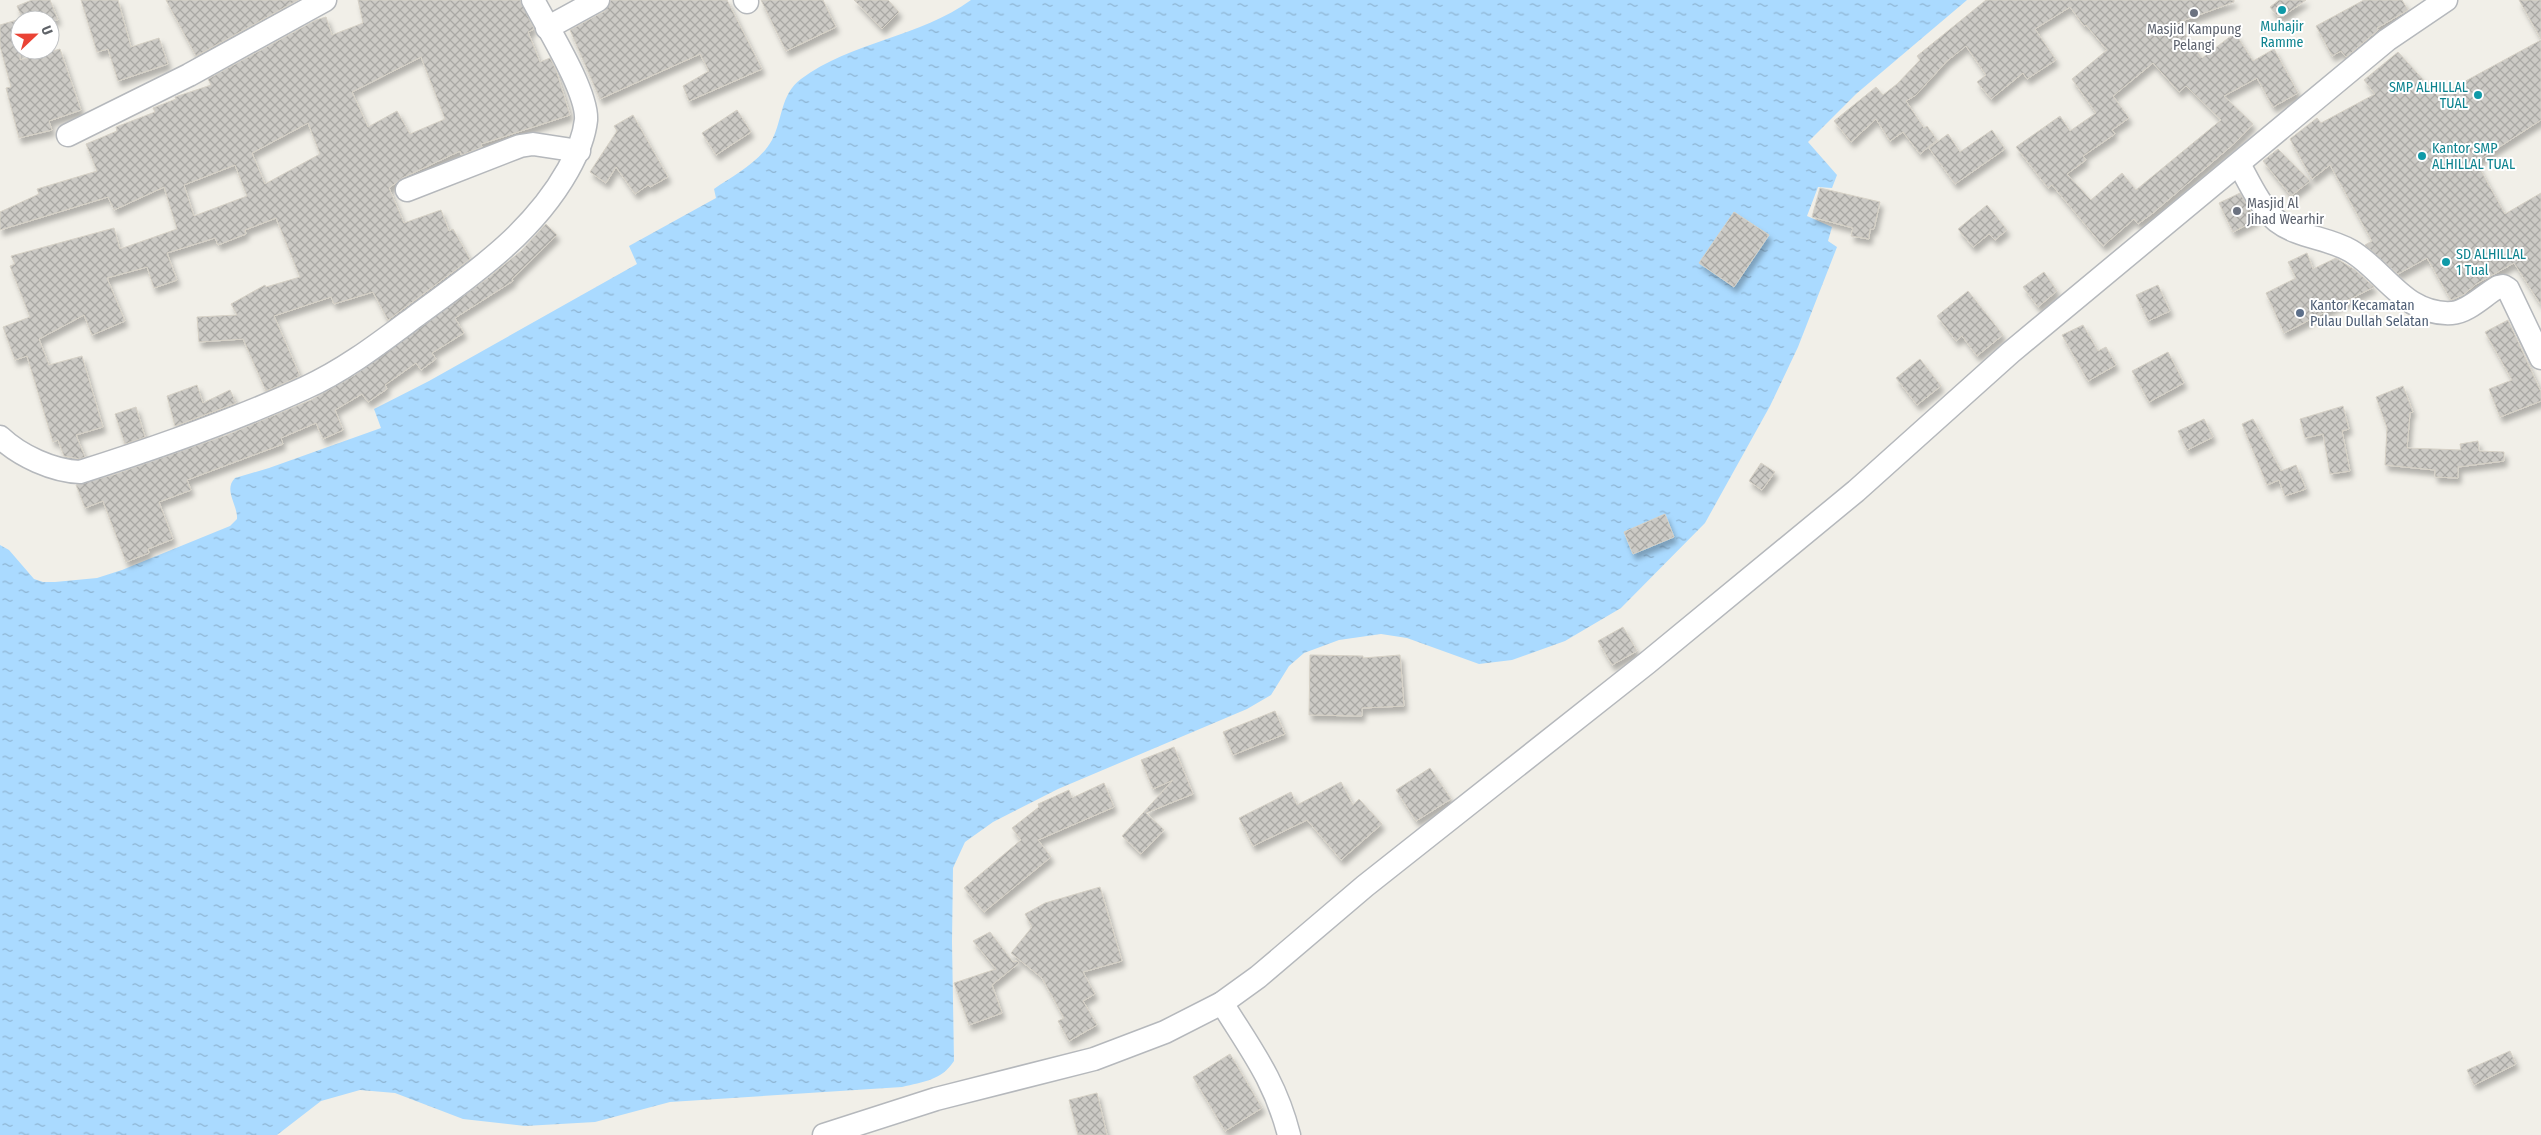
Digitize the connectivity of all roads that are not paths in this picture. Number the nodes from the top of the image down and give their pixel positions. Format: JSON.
{"nodes":[{"id":1,"x":325,"y":0,"type":"edge"},
{"id":2,"x":533,"y":0,"type":"edge"},
{"id":3,"x":598,"y":0,"type":"edge"},
{"id":4,"x":2446,"y":0,"type":"edge"},
{"id":5,"x":547,"y":28,"type":"junction"},
{"id":6,"x":68,"y":135,"type":"dead end"},
{"id":7,"x":579,"y":151,"type":"junction"},
{"id":8,"x":2239,"y":164,"type":"junction"},
{"id":9,"x":407,"y":190,"type":"dead end"},
{"id":10,"x":2541,"y":358,"type":"edge"},
{"id":11,"x":0,"y":437,"type":"edge"},
{"id":12,"x":1222,"y":1003,"type":"junction"},
{"id":13,"x":824,"y":1135,"type":"edge"},
{"id":14,"x":1289,"y":1135,"type":"edge"}],
"edges":[{"from":1,"to":6,"type":"street"},
{"from":2,"to":5,"type":"street"},
{"from":3,"to":5,"type":"street"},
{"from":4,"to":8,"type":"street"},
{"from":5,"to":7,"type":"street"},
{"from":7,"to":9,"type":"street"},
{"from":7,"to":11,"type":"street"},
{"from":8,"to":10,"type":"street"},
{"from":8,"to":12,"type":"street"},
{"from":12,"to":13,"type":"street"},
{"from":12,"to":14,"type":"street"}]}
